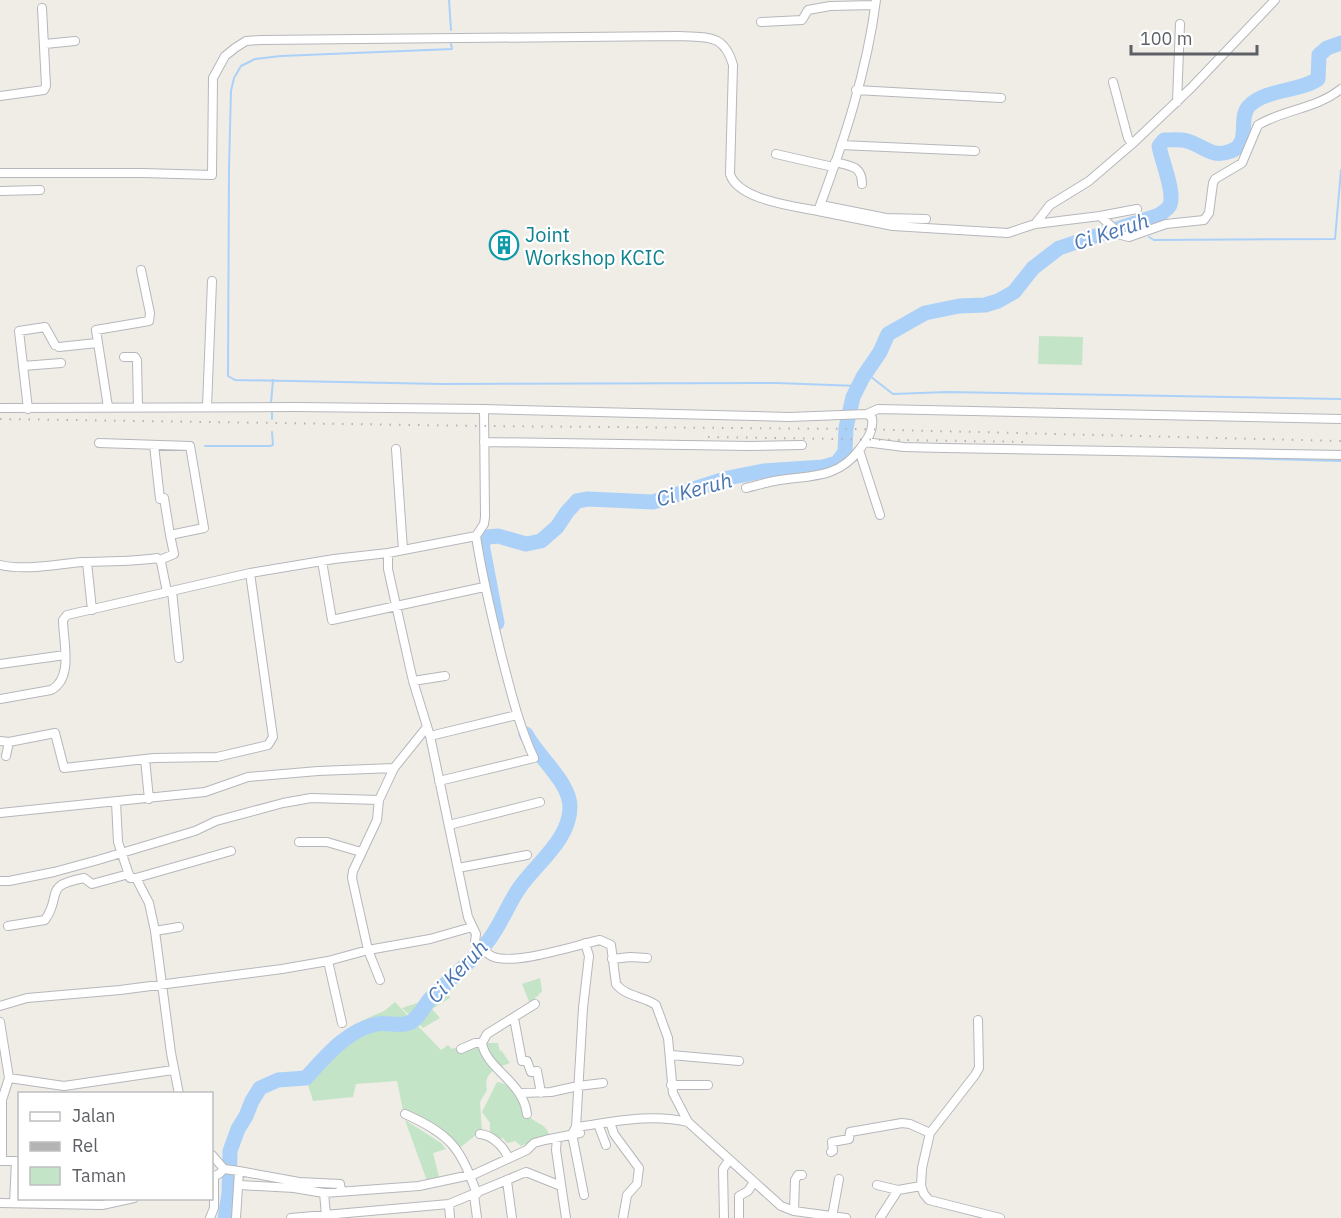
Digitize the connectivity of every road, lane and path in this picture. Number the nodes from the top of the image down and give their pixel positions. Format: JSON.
{"nodes":[{"id":1,"x":1275,"y":0,"type":"edge"},
{"id":2,"x":875,"y":3,"type":"edge"},
{"id":3,"x":42,"y":8,"type":"dead end"},
{"id":4,"x":761,"y":22,"type":"dead end"},
{"id":5,"x":1180,"y":24,"type":"dead end"},
{"id":6,"x":75,"y":41,"type":"dead end"},
{"id":7,"x":45,"y":44,"type":"junction"},
{"id":8,"x":1113,"y":82,"type":"dead end"},
{"id":9,"x":1341,"y":89,"type":"edge"},
{"id":10,"x":856,"y":90,"type":"junction"},
{"id":11,"x":0,"y":96,"type":"edge"},
{"id":12,"x":1001,"y":98,"type":"dead end"},
{"id":13,"x":1177,"y":102,"type":"junction"},
{"id":14,"x":1130,"y":141,"type":"junction"},
{"id":15,"x":841,"y":145,"type":"junction"},
{"id":16,"x":975,"y":151,"type":"dead end"},
{"id":17,"x":776,"y":154,"type":"dead end"},
{"id":18,"x":834,"y":165,"type":"junction"},
{"id":19,"x":0,"y":173,"type":"edge"},
{"id":20,"x":862,"y":184,"type":"dead end"},
{"id":21,"x":40,"y":190,"type":"dead end"},
{"id":22,"x":0,"y":191,"type":"edge"},
{"id":23,"x":819,"y":208,"type":"junction"},
{"id":24,"x":1137,"y":208,"type":"dead end"},
{"id":25,"x":1100,"y":216,"type":"junction"},
{"id":26,"x":926,"y":219,"type":"dead end"},
{"id":27,"x":1035,"y":224,"type":"junction"},
{"id":28,"x":141,"y":270,"type":"dead end"},
{"id":29,"x":212,"y":282,"type":"dead end"},
{"id":30,"x":97,"y":343,"type":"junction"},
{"id":31,"x":124,"y":357,"type":"dead end"},
{"id":32,"x":60,"y":363,"type":"dead end"},
{"id":33,"x":23,"y":366,"type":"junction"},
{"id":34,"x":108,"y":407,"type":"junction"},
{"id":35,"x":138,"y":407,"type":"junction"},
{"id":36,"x":207,"y":407,"type":"junction"},
{"id":37,"x":0,"y":408,"type":"edge"},
{"id":38,"x":28,"y":409,"type":"junction"},
{"id":39,"x":484,"y":409,"type":"junction"},
{"id":40,"x":867,"y":414,"type":"junction"},
{"id":41,"x":1341,"y":419,"type":"edge"},
{"id":42,"x":484,"y":442,"type":"junction"},
{"id":43,"x":865,"y":442,"type":"junction"},
{"id":44,"x":99,"y":443,"type":"dead end"},
{"id":45,"x":154,"y":445,"type":"junction"},
{"id":46,"x":802,"y":445,"type":"dead end"},
{"id":47,"x":396,"y":449,"type":"dead end"},
{"id":48,"x":859,"y":450,"type":"junction"},
{"id":49,"x":1341,"y":455,"type":"edge"},
{"id":50,"x":746,"y":488,"type":"dead end"},
{"id":51,"x":880,"y":515,"type":"dead end"},
{"id":52,"x":170,"y":535,"type":"junction"},
{"id":53,"x":476,"y":536,"type":"junction"},
{"id":54,"x":403,"y":550,"type":"junction"},
{"id":55,"x":388,"y":553,"type":"junction"},
{"id":56,"x":160,"y":560,"type":"junction"},
{"id":57,"x":322,"y":561,"type":"junction"},
{"id":58,"x":87,"y":562,"type":"junction"},
{"id":59,"x":0,"y":565,"type":"edge"},
{"id":60,"x":250,"y":573,"type":"junction"},
{"id":61,"x":484,"y":586,"type":"junction"},
{"id":62,"x":170,"y":592,"type":"junction"},
{"id":63,"x":397,"y":605,"type":"junction"},
{"id":64,"x":92,"y":610,"type":"junction"},
{"id":65,"x":65,"y":655,"type":"junction"},
{"id":66,"x":179,"y":658,"type":"dead end"},
{"id":67,"x":0,"y":664,"type":"edge"},
{"id":68,"x":444,"y":676,"type":"dead end"},
{"id":69,"x":413,"y":681,"type":"junction"},
{"id":70,"x":0,"y":699,"type":"edge"},
{"id":71,"x":517,"y":715,"type":"junction"},
{"id":72,"x":428,"y":732,"type":"junction"},
{"id":73,"x":5,"y":741,"type":"edge"},
{"id":74,"x":6,"y":756,"type":"dead end"},
{"id":75,"x":145,"y":759,"type":"junction"},
{"id":76,"x":394,"y":768,"type":"junction"},
{"id":77,"x":439,"y":781,"type":"junction"},
{"id":78,"x":149,"y":799,"type":"junction"},
{"id":79,"x":380,"y":800,"type":"junction"},
{"id":80,"x":116,"y":802,"type":"junction"},
{"id":81,"x":540,"y":802,"type":"dead end"},
{"id":82,"x":0,"y":813,"type":"edge"},
{"id":83,"x":449,"y":825,"type":"junction"},
{"id":84,"x":299,"y":842,"type":"dead end"},
{"id":85,"x":231,"y":850,"type":"dead end"},
{"id":86,"x":361,"y":852,"type":"junction"},
{"id":87,"x":122,"y":854,"type":"junction"},
{"id":88,"x":527,"y":855,"type":"dead end"},
{"id":89,"x":458,"y":868,"type":"junction"},
{"id":90,"x":132,"y":876,"type":"junction"},
{"id":91,"x":0,"y":881,"type":"edge"},
{"id":92,"x":8,"y":926,"type":"dead end"},
{"id":93,"x":179,"y":927,"type":"dead end"},
{"id":94,"x":472,"y":927,"type":"junction"},
{"id":95,"x":155,"y":931,"type":"junction"},
{"id":96,"x":585,"y":943,"type":"junction"},
{"id":97,"x":368,"y":950,"type":"junction"},
{"id":98,"x":647,"y":958,"type":"dead end"},
{"id":99,"x":612,"y":959,"type":"junction"},
{"id":100,"x":328,"y":961,"type":"junction"},
{"id":101,"x":380,"y":981,"type":"dead end"},
{"id":102,"x":163,"y":985,"type":"junction"},
{"id":103,"x":536,"y":1004,"type":"dead end"},
{"id":104,"x":0,"y":1006,"type":"edge"},
{"id":105,"x":514,"y":1018,"type":"junction"},
{"id":106,"x":978,"y":1020,"type":"dead end"},
{"id":107,"x":0,"y":1022,"type":"edge"},
{"id":108,"x":342,"y":1023,"type":"dead end"},
{"id":109,"x":482,"y":1043,"type":"junction"},
{"id":110,"x":461,"y":1048,"type":"dead end"},
{"id":111,"x":671,"y":1055,"type":"junction"},
{"id":112,"x":739,"y":1061,"type":"dead end"},
{"id":113,"x":170,"y":1070,"type":"junction"},
{"id":114,"x":9,"y":1078,"type":"junction"},
{"id":115,"x":603,"y":1083,"type":"dead end"},
{"id":116,"x":671,"y":1085,"type":"junction"},
{"id":117,"x":578,"y":1086,"type":"junction"},
{"id":118,"x":708,"y":1086,"type":"dead end"},
{"id":119,"x":178,"y":1092,"type":"edge"},
{"id":120,"x":521,"y":1093,"type":"junction"},
{"id":121,"x":541,"y":1093,"type":"junction"},
{"id":122,"x":405,"y":1114,"type":"dead end"},
{"id":123,"x":527,"y":1114,"type":"dead end"},
{"id":124,"x":688,"y":1122,"type":"junction"},
{"id":125,"x":611,"y":1124,"type":"junction"},
{"id":126,"x":598,"y":1127,"type":"junction"},
{"id":127,"x":575,"y":1132,"type":"junction"},
{"id":128,"x":930,"y":1132,"type":"junction"},
{"id":129,"x":480,"y":1134,"type":"dead end"},
{"id":130,"x":557,"y":1138,"type":"junction"},
{"id":131,"x":606,"y":1145,"type":"dead end"},
{"id":132,"x":831,"y":1152,"type":"dead end"},
{"id":133,"x":506,"y":1154,"type":"junction"},
{"id":134,"x":213,"y":1156,"type":"edge"},
{"id":135,"x":1,"y":1161,"type":"edge"},
{"id":136,"x":727,"y":1162,"type":"junction"},
{"id":137,"x":225,"y":1169,"type":"junction"},
{"id":138,"x":238,"y":1170,"type":"junction"},
{"id":139,"x":468,"y":1172,"type":"junction"},
{"id":140,"x":802,"y":1174,"type":"dead end"},
{"id":141,"x":213,"y":1177,"type":"edge"},
{"id":142,"x":839,"y":1179,"type":"dead end"},
{"id":143,"x":507,"y":1181,"type":"junction"},
{"id":144,"x":240,"y":1185,"type":"junction"},
{"id":145,"x":877,"y":1185,"type":"dead end"},
{"id":146,"x":561,"y":1186,"type":"junction"},
{"id":147,"x":751,"y":1186,"type":"junction"},
{"id":148,"x":921,"y":1186,"type":"junction"},
{"id":149,"x":341,"y":1189,"type":"junction"},
{"id":150,"x":898,"y":1191,"type":"junction"},
{"id":151,"x":324,"y":1193,"type":"junction"},
{"id":152,"x":476,"y":1195,"type":"junction"},
{"id":153,"x":584,"y":1195,"type":"dead end"},
{"id":154,"x":125,"y":1200,"type":"edge"},
{"id":155,"x":0,"y":1203,"type":"edge"},
{"id":156,"x":14,"y":1203,"type":"junction"},
{"id":157,"x":449,"y":1204,"type":"junction"},
{"id":158,"x":794,"y":1211,"type":"junction"},
{"id":159,"x":326,"y":1215,"type":"junction"},
{"id":160,"x":352,"y":1216,"type":"edge"},
{"id":161,"x":832,"y":1217,"type":"edge"},
{"id":162,"x":210,"y":1218,"type":"edge"},
{"id":163,"x":236,"y":1218,"type":"edge"},
{"id":164,"x":291,"y":1218,"type":"edge"},
{"id":165,"x":450,"y":1218,"type":"edge"},
{"id":166,"x":477,"y":1218,"type":"edge"},
{"id":167,"x":512,"y":1218,"type":"edge"},
{"id":168,"x":566,"y":1218,"type":"edge"},
{"id":169,"x":623,"y":1218,"type":"edge"},
{"id":170,"x":724,"y":1218,"type":"edge"},
{"id":171,"x":739,"y":1218,"type":"edge"},
{"id":172,"x":846,"y":1218,"type":"edge"},
{"id":173,"x":879,"y":1218,"type":"edge"},
{"id":174,"x":1000,"y":1218,"type":"edge"}],
"edges":[{"from":1,"to":13,"type":"street"},
{"from":2,"to":4,"type":"street"},
{"from":2,"to":10,"type":"street"},
{"from":3,"to":7,"type":"street"},
{"from":5,"to":13,"type":"street"},
{"from":6,"to":7,"type":"street"},
{"from":7,"to":11,"type":"street"},
{"from":8,"to":14,"type":"street"},
{"from":9,"to":25,"type":"street"},
{"from":10,"to":12,"type":"street"},
{"from":10,"to":15,"type":"street"},
{"from":13,"to":14,"type":"street"},
{"from":14,"to":27,"type":"street"},
{"from":15,"to":16,"type":"street"},
{"from":15,"to":18,"type":"street"},
{"from":17,"to":18,"type":"street"},
{"from":18,"to":20,"type":"street"},
{"from":18,"to":23,"type":"street"},
{"from":19,"to":23,"type":"street"},
{"from":21,"to":22,"type":"street"},
{"from":23,"to":26,"type":"street"},
{"from":23,"to":27,"type":"street"},
{"from":24,"to":25,"type":"street"},
{"from":25,"to":27,"type":"street"},
{"from":28,"to":30,"type":"street"},
{"from":29,"to":36,"type":"street"},
{"from":30,"to":33,"type":"street"},
{"from":30,"to":34,"type":"street"},
{"from":31,"to":35,"type":"street"},
{"from":32,"to":33,"type":"street"},
{"from":33,"to":38,"type":"street"},
{"from":34,"to":35,"type":"street"},
{"from":34,"to":38,"type":"street"},
{"from":35,"to":36,"type":"street"},
{"from":36,"to":39,"type":"street"},
{"from":37,"to":38,"type":"street"},
{"from":39,"to":40,"type":"street"},
{"from":39,"to":42,"type":"street"},
{"from":40,"to":41,"type":"street"},
{"from":40,"to":43,"type":"street"},
{"from":42,"to":46,"type":"street"},
{"from":42,"to":53,"type":"street"},
{"from":43,"to":48,"type":"street"},
{"from":43,"to":49,"type":"street"},
{"from":44,"to":45,"type":"street"},
{"from":45,"to":52,"type":"street"},
{"from":45,"to":52,"type":"street"},
{"from":47,"to":54,"type":"street"},
{"from":48,"to":50,"type":"street"},
{"from":48,"to":51,"type":"street"},
{"from":52,"to":56,"type":"street"},
{"from":53,"to":54,"type":"street"},
{"from":53,"to":61,"type":"street"},
{"from":54,"to":55,"type":"street"},
{"from":55,"to":57,"type":"street"},
{"from":55,"to":63,"type":"street"},
{"from":56,"to":58,"type":"street"},
{"from":56,"to":62,"type":"street"},
{"from":57,"to":60,"type":"street"},
{"from":57,"to":63,"type":"street"},
{"from":58,"to":59,"type":"street"},
{"from":58,"to":64,"type":"street"},
{"from":60,"to":62,"type":"street"},
{"from":60,"to":75,"type":"street"},
{"from":61,"to":63,"type":"street"},
{"from":61,"to":71,"type":"street"},
{"from":62,"to":64,"type":"street"},
{"from":62,"to":66,"type":"street"},
{"from":63,"to":69,"type":"street"},
{"from":64,"to":65,"type":"street"},
{"from":65,"to":67,"type":"street"},
{"from":65,"to":70,"type":"street"},
{"from":68,"to":69,"type":"street"},
{"from":69,"to":72,"type":"street"},
{"from":71,"to":72,"type":"street"},
{"from":71,"to":77,"type":"street"},
{"from":72,"to":76,"type":"street"},
{"from":72,"to":77,"type":"street"},
{"from":73,"to":74,"type":"street"},
{"from":73,"to":75,"type":"street"},
{"from":75,"to":78,"type":"street"},
{"from":76,"to":78,"type":"street"},
{"from":76,"to":79,"type":"street"},
{"from":77,"to":83,"type":"street"},
{"from":78,"to":80,"type":"street"},
{"from":79,"to":86,"type":"street"},
{"from":79,"to":87,"type":"street"},
{"from":80,"to":82,"type":"street"},
{"from":80,"to":87,"type":"street"},
{"from":81,"to":83,"type":"street"},
{"from":83,"to":89,"type":"street"},
{"from":84,"to":86,"type":"street"},
{"from":85,"to":90,"type":"street"},
{"from":86,"to":97,"type":"street"},
{"from":87,"to":90,"type":"street"},
{"from":87,"to":91,"type":"street"},
{"from":88,"to":89,"type":"street"},
{"from":89,"to":94,"type":"street"},
{"from":90,"to":92,"type":"street"},
{"from":90,"to":95,"type":"street"},
{"from":93,"to":95,"type":"street"},
{"from":94,"to":96,"type":"street"},
{"from":94,"to":97,"type":"street"},
{"from":95,"to":102,"type":"street"},
{"from":96,"to":99,"type":"street"},
{"from":96,"to":117,"type":"street"},
{"from":97,"to":100,"type":"street"},
{"from":97,"to":101,"type":"street"},
{"from":98,"to":99,"type":"street"},
{"from":99,"to":111,"type":"street"},
{"from":100,"to":102,"type":"street"},
{"from":100,"to":108,"type":"street"},
{"from":102,"to":104,"type":"street"},
{"from":102,"to":113,"type":"street"},
{"from":103,"to":105,"type":"street"},
{"from":105,"to":109,"type":"street"},
{"from":105,"to":121,"type":"street"},
{"from":106,"to":128,"type":"street"},
{"from":107,"to":114,"type":"street"},
{"from":109,"to":110,"type":"street"},
{"from":109,"to":120,"type":"street"},
{"from":111,"to":112,"type":"street"},
{"from":111,"to":116,"type":"street"},
{"from":113,"to":114,"type":"street"},
{"from":113,"to":119,"type":"street"},
{"from":114,"to":135,"type":"street"},
{"from":115,"to":117,"type":"street"},
{"from":116,"to":118,"type":"street"},
{"from":116,"to":124,"type":"street"},
{"from":117,"to":121,"type":"street"},
{"from":117,"to":127,"type":"street"},
{"from":120,"to":121,"type":"street"},
{"from":120,"to":123,"type":"street"},
{"from":122,"to":139,"type":"street"},
{"from":124,"to":125,"type":"street"},
{"from":124,"to":136,"type":"street"},
{"from":125,"to":126,"type":"street"},
{"from":125,"to":169,"type":"street"},
{"from":126,"to":127,"type":"street"},
{"from":126,"to":131,"type":"street"},
{"from":127,"to":130,"type":"street"},
{"from":127,"to":153,"type":"street"},
{"from":128,"to":132,"type":"street"},
{"from":128,"to":148,"type":"street"},
{"from":129,"to":133,"type":"street"},
{"from":130,"to":133,"type":"street"},
{"from":130,"to":146,"type":"street"},
{"from":133,"to":139,"type":"street"},
{"from":134,"to":137,"type":"street"},
{"from":135,"to":156,"type":"street"},
{"from":136,"to":147,"type":"street"},
{"from":136,"to":170,"type":"street"},
{"from":137,"to":138,"type":"street"},
{"from":137,"to":141,"type":"street"},
{"from":138,"to":144,"type":"street"},
{"from":138,"to":149,"type":"street"},
{"from":139,"to":149,"type":"street"},
{"from":139,"to":152,"type":"street"},
{"from":140,"to":158,"type":"street"},
{"from":141,"to":162,"type":"street"},
{"from":142,"to":161,"type":"street"},
{"from":143,"to":146,"type":"street"},
{"from":143,"to":152,"type":"street"},
{"from":143,"to":167,"type":"street"},
{"from":144,"to":151,"type":"street"},
{"from":144,"to":163,"type":"street"},
{"from":145,"to":150,"type":"street"},
{"from":146,"to":168,"type":"street"},
{"from":147,"to":158,"type":"street"},
{"from":147,"to":171,"type":"street"},
{"from":148,"to":150,"type":"street"},
{"from":148,"to":174,"type":"street"},
{"from":149,"to":151,"type":"street"},
{"from":150,"to":173,"type":"street"},
{"from":151,"to":159,"type":"street"},
{"from":152,"to":157,"type":"street"},
{"from":152,"to":166,"type":"street"},
{"from":154,"to":156,"type":"street"},
{"from":155,"to":156,"type":"street"},
{"from":157,"to":160,"type":"street"},
{"from":157,"to":165,"type":"street"},
{"from":158,"to":161,"type":"street"},
{"from":159,"to":160,"type":"street"},
{"from":159,"to":164,"type":"street"},
{"from":161,"to":172,"type":"street"}]}
